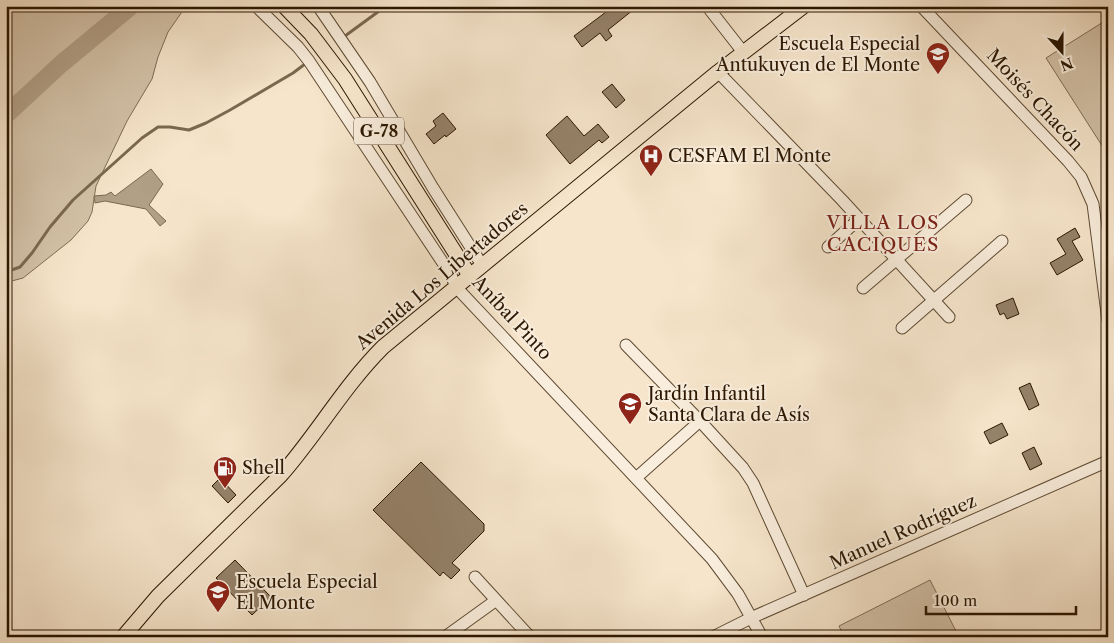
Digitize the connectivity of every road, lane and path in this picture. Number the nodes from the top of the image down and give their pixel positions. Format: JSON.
{"nodes":[{"id":1,"x":256,"y":6,"type":"edge"},
{"id":2,"x":284,"y":6,"type":"edge"},
{"id":3,"x":318,"y":6,"type":"edge"},
{"id":4,"x":707,"y":6,"type":"edge"},
{"id":5,"x":804,"y":6,"type":"edge"},
{"id":6,"x":921,"y":6,"type":"edge"},
{"id":7,"x":743,"y":52,"type":"junction"},
{"id":8,"x":718,"y":72,"type":"junction"},
{"id":9,"x":966,"y":200,"type":"dead end"},
{"id":10,"x":859,"y":219,"type":"junction"},
{"id":11,"x":465,"y":239,"type":"junction"},
{"id":12,"x":1002,"y":241,"type":"dead end"},
{"id":13,"x":828,"y":247,"type":"dead end"},
{"id":14,"x":896,"y":260,"type":"junction"},
{"id":15,"x":482,"y":266,"type":"junction"},
{"id":16,"x":466,"y":270,"type":"junction"},
{"id":17,"x":456,"y":286,"type":"junction"},
{"id":18,"x":863,"y":288,"type":"dead end"},
{"id":19,"x":934,"y":300,"type":"junction"},
{"id":20,"x":948,"y":317,"type":"dead end"},
{"id":21,"x":1108,"y":322,"type":"edge"},
{"id":22,"x":902,"y":328,"type":"dead end"},
{"id":23,"x":626,"y":346,"type":"dead end"},
{"id":24,"x":700,"y":421,"type":"junction"},
{"id":25,"x":1108,"y":461,"type":"edge"},
{"id":26,"x":636,"y":478,"type":"junction"},
{"id":27,"x":474,"y":577,"type":"dead end"},
{"id":28,"x":804,"y":595,"type":"junction"},
{"id":29,"x":496,"y":601,"type":"junction"},
{"id":30,"x":753,"y":617,"type":"junction"},
{"id":31,"x":123,"y":637,"type":"edge"},
{"id":32,"x":445,"y":637,"type":"edge"},
{"id":33,"x":530,"y":637,"type":"edge"},
{"id":34,"x":713,"y":637,"type":"edge"},
{"id":35,"x":762,"y":637,"type":"edge"}],
"edges":[{"from":1,"to":17,"type":"street","name":"Aníbal Pinto"},
{"from":2,"to":16,"type":"main road","name":"Aníbal Pinto","number":"G-78"},
{"from":3,"to":11,"type":"street","name":"Aníbal Pinto"},
{"from":4,"to":7,"type":"street"},
{"from":5,"to":7,"type":"main road","name":"Avenida Los Libertadores"},
{"from":6,"to":21,"type":"street","name":"Moisés Chacón"},
{"from":7,"to":8,"type":"main road","name":"Avenida Los Libertadores"},
{"from":8,"to":10,"type":"street"},
{"from":8,"to":15,"type":"main road","name":"Avenida Los Libertadores"},
{"from":9,"to":14,"type":"street"},
{"from":10,"to":13,"type":"street"},
{"from":10,"to":14,"type":"street"},
{"from":11,"to":15,"type":"street","name":"Aníbal Pinto"},
{"from":11,"to":16,"type":"street","name":"Aníbal Pinto"},
{"from":12,"to":19,"type":"street"},
{"from":14,"to":18,"type":"street"},
{"from":14,"to":19,"type":"street"},
{"from":15,"to":16,"type":"main road","name":"Avenida Los Libertadores"},
{"from":16,"to":17,"type":"main road","name":"Avenida Los Libertadores"},
{"from":17,"to":26,"type":"street","name":"Aníbal Pinto"},
{"from":17,"to":31,"type":"main road","name":"Avenida Los Libertadores"},
{"from":19,"to":20,"type":"street"},
{"from":19,"to":22,"type":"street"},
{"from":23,"to":24,"type":"street"},
{"from":24,"to":26,"type":"street"},
{"from":24,"to":28,"type":"street"},
{"from":25,"to":28,"type":"street","name":"Manuel Rodríguez"},
{"from":26,"to":30,"type":"street","name":"Aníbal Pinto"},
{"from":27,"to":29,"type":"street"},
{"from":28,"to":30,"type":"street","name":"Manuel Rodríguez"},
{"from":29,"to":32,"type":"street"},
{"from":29,"to":33,"type":"street"},
{"from":30,"to":34,"type":"street","name":"Manuel Rodríguez"},
{"from":30,"to":35,"type":"street","name":"Aníbal Pinto"}]}
